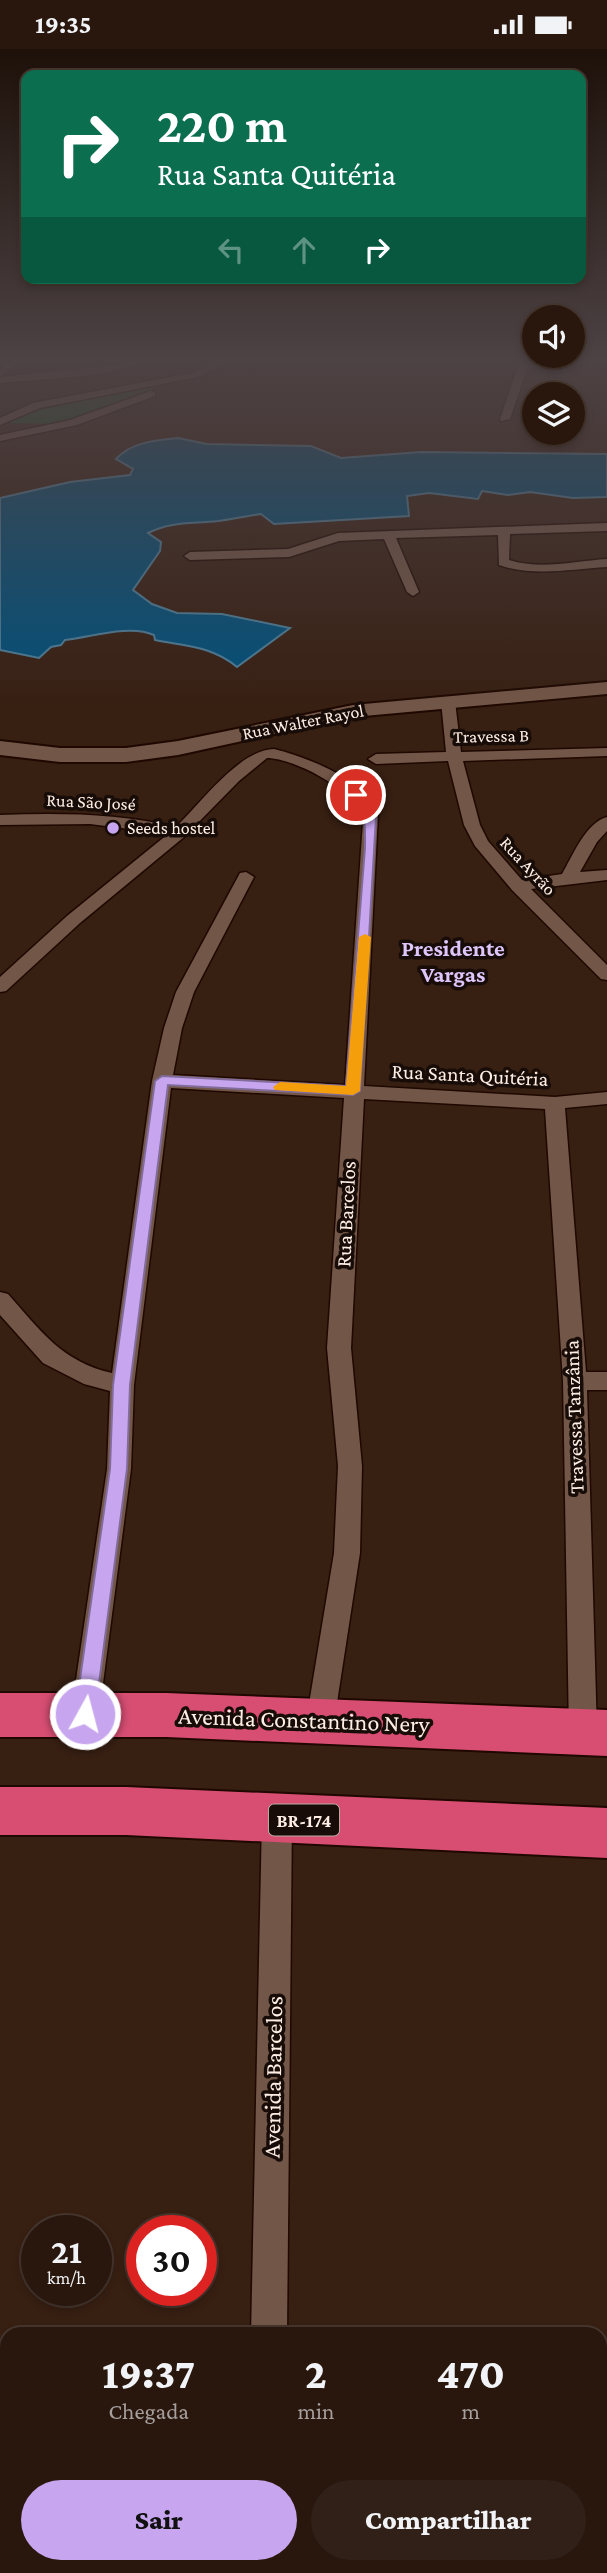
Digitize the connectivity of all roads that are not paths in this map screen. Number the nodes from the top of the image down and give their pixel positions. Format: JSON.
{"nodes":[{"id":1,"x":607,"y":527,"type":"edge"},
{"id":2,"x":504,"y":530,"type":"junction"},
{"id":3,"x":388,"y":535,"type":"junction"},
{"id":4,"x":190,"y":556,"type":"dead end"},
{"id":5,"x":607,"y":563,"type":"edge"},
{"id":6,"x":413,"y":592,"type":"dead end"},
{"id":7,"x":607,"y":688,"type":"edge"},
{"id":8,"x":449,"y":710,"type":"junction"},
{"id":9,"x":255,"y":731,"type":"junction"},
{"id":10,"x":0,"y":748,"type":"edge"},
{"id":11,"x":607,"y":753,"type":"edge"},
{"id":12,"x":276,"y":754,"type":"junction"},
{"id":13,"x":454,"y":756,"type":"junction"},
{"id":14,"x":376,"y":759,"type":"dead end"},
{"id":15,"x":0,"y":820,"type":"edge"},
{"id":16,"x":607,"y":822,"type":"edge"},
{"id":17,"x":180,"y":832,"type":"junction"},
{"id":18,"x":607,"y":875,"type":"edge"},
{"id":19,"x":247,"y":877,"type":"dead end"},
{"id":20,"x":568,"y":877,"type":"junction"},
{"id":21,"x":518,"y":886,"type":"junction"},
{"id":22,"x":607,"y":975,"type":"edge"},
{"id":23,"x":0,"y":987,"type":"edge"},
{"id":24,"x":162,"y":1081,"type":"junction"},
{"id":25,"x":353,"y":1091,"type":"junction"},
{"id":26,"x":607,"y":1098,"type":"edge"},
{"id":27,"x":555,"y":1103,"type":"junction"},
{"id":28,"x":0,"y":1300,"type":"edge"},
{"id":29,"x":575,"y":1381,"type":"junction"},
{"id":30,"x":607,"y":1381,"type":"edge"},
{"id":31,"x":122,"y":1385,"type":"junction"},
{"id":32,"x":85,"y":1714,"type":"junction"},
{"id":33,"x":0,"y":1716,"type":"edge"},
{"id":34,"x":320,"y":1722,"type":"junction"},
{"id":35,"x":595,"y":1732,"type":"edge"},
{"id":36,"x":0,"y":1811,"type":"edge"},
{"id":37,"x":277,"y":1818,"type":"junction"},
{"id":38,"x":607,"y":1833,"type":"edge"},
{"id":39,"x":269,"y":2327,"type":"edge"}],
"edges":[{"from":1,"to":2,"type":"street"},
{"from":2,"to":3,"type":"street"},
{"from":2,"to":5,"type":"street"},
{"from":3,"to":4,"type":"street"},
{"from":3,"to":6,"type":"street"},
{"from":7,"to":8,"type":"street","name":"Rua Walter Rayol"},
{"from":8,"to":9,"type":"street","name":"Rua Walter Rayol"},
{"from":8,"to":13,"type":"street","name":"Rua Ayrão"},
{"from":9,"to":10,"type":"street","name":"Rua Walter Rayol"},
{"from":9,"to":12,"type":"street"},
{"from":11,"to":13,"type":"street","name":"Travessa B"},
{"from":12,"to":17,"type":"street"},
{"from":12,"to":25,"type":"street","name":"Rua Barcelos"},
{"from":13,"to":14,"type":"street","name":"Travessa B"},
{"from":13,"to":21,"type":"street","name":"Rua Ayrão"},
{"from":15,"to":17,"type":"street","name":"Rua São José"},
{"from":16,"to":20,"type":"street"},
{"from":17,"to":23,"type":"street"},
{"from":18,"to":20,"type":"street"},
{"from":19,"to":24,"type":"street"},
{"from":20,"to":21,"type":"street"},
{"from":21,"to":22,"type":"street","name":"Rua Ayrão"},
{"from":24,"to":25,"type":"street","name":"Rua Santa Quitéria"},
{"from":24,"to":31,"type":"street"},
{"from":25,"to":27,"type":"street","name":"Rua Santa Quitéria"},
{"from":25,"to":34,"type":"street","name":"Rua Barcelos"},
{"from":26,"to":27,"type":"street","name":"Rua Santa Quitéria"},
{"from":27,"to":29,"type":"street","name":"Travessa Tanzânia"},
{"from":28,"to":31,"type":"street"},
{"from":29,"to":30,"type":"street"},
{"from":29,"to":35,"type":"street","name":"Travessa Tanzânia"},
{"from":31,"to":32,"type":"street"},
{"from":32,"to":33,"type":"highway","name":"Avenida Constantino Nery"},
{"from":32,"to":34,"type":"highway","name":"Avenida Constantino Nery"},
{"from":34,"to":35,"type":"highway","name":"Avenida Constantino Nery"},
{"from":36,"to":37,"type":"highway","number":"BR-174"},
{"from":37,"to":38,"type":"highway","number":"BR-174"},
{"from":37,"to":39,"type":"street","name":"Avenida Barcelos"}]}
